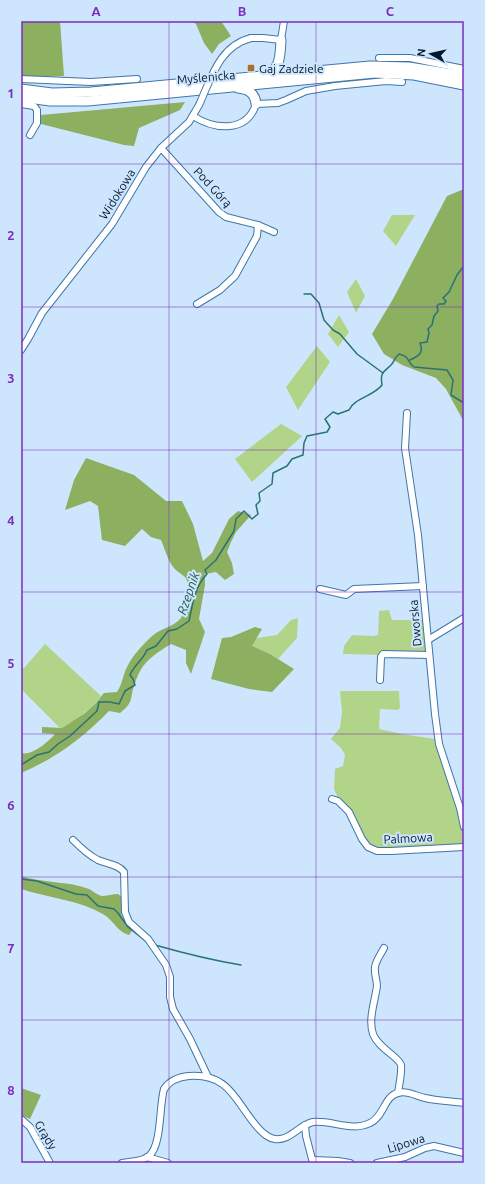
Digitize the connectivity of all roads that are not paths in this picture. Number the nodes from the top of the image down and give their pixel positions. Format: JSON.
{"nodes":[{"id":1,"x":284,"y":21,"type":"edge"},
{"id":2,"x":282,"y":40,"type":"junction"},
{"id":3,"x":279,"y":58,"type":"junction"},
{"id":4,"x":379,"y":58,"type":"dead end"},
{"id":5,"x":464,"y":68,"type":"edge"},
{"id":6,"x":298,"y":72,"type":"junction"},
{"id":7,"x":464,"y":76,"type":"edge"},
{"id":8,"x":137,"y":79,"type":"dead end"},
{"id":9,"x":21,"y":80,"type":"edge"},
{"id":10,"x":266,"y":80,"type":"junction"},
{"id":11,"x":402,"y":82,"type":"dead end"},
{"id":12,"x":464,"y":85,"type":"edge"},
{"id":13,"x":234,"y":87,"type":"junction"},
{"id":14,"x":21,"y":89,"type":"edge"},
{"id":15,"x":21,"y":97,"type":"edge"},
{"id":16,"x":21,"y":104,"type":"edge"},
{"id":17,"x":256,"y":104,"type":"junction"},
{"id":18,"x":193,"y":116,"type":"junction"},
{"id":19,"x":30,"y":135,"type":"dead end"},
{"id":20,"x":161,"y":148,"type":"junction"},
{"id":21,"x":258,"y":225,"type":"junction"},
{"id":22,"x":274,"y":232,"type":"dead end"},
{"id":23,"x":196,"y":304,"type":"dead end"},
{"id":24,"x":21,"y":350,"type":"edge"},
{"id":25,"x":407,"y":413,"type":"dead end"},
{"id":26,"x":423,"y":586,"type":"junction"},
{"id":27,"x":320,"y":589,"type":"dead end"},
{"id":28,"x":464,"y":618,"type":"edge"},
{"id":29,"x":428,"y":640,"type":"junction"},
{"id":30,"x":429,"y":655,"type":"junction"},
{"id":31,"x":380,"y":680,"type":"dead end"},
{"id":32,"x":332,"y":799,"type":"dead end"},
{"id":33,"x":464,"y":828,"type":"edge"},
{"id":34,"x":73,"y":840,"type":"dead end"},
{"id":35,"x":464,"y":847,"type":"edge"},
{"id":36,"x":384,"y":948,"type":"dead end"},
{"id":37,"x":208,"y":1077,"type":"junction"},
{"id":38,"x":398,"y":1093,"type":"junction"},
{"id":39,"x":464,"y":1103,"type":"edge"},
{"id":40,"x":21,"y":1120,"type":"edge"},
{"id":41,"x":305,"y":1125,"type":"junction"},
{"id":42,"x":464,"y":1152,"type":"edge"},
{"id":43,"x":146,"y":1157,"type":"junction"},
{"id":44,"x":405,"y":1160,"type":"edge"},
{"id":45,"x":313,"y":1162,"type":"edge"},
{"id":46,"x":50,"y":1163,"type":"edge"},
{"id":47,"x":122,"y":1163,"type":"edge"},
{"id":48,"x":168,"y":1163,"type":"edge"},
{"id":49,"x":350,"y":1163,"type":"edge"},
{"id":50,"x":377,"y":1163,"type":"edge"}],
"edges":[{"from":1,"to":2,"type":"street"},
{"from":2,"to":3,"type":"highway"},
{"from":2,"to":18,"type":"street","name":"Widokowa","bridge":true},
{"from":3,"to":6,"type":"highway"},
{"from":3,"to":10,"type":"highway"},
{"from":4,"to":5,"type":"street"},
{"from":6,"to":7,"type":"highway","name":"Myślenicka"},
{"from":6,"to":10,"type":"highway","name":"Myślenicka"},
{"from":8,"to":9,"type":"street"},
{"from":10,"to":12,"type":"highway","name":"Myślenicka"},
{"from":10,"to":13,"type":"highway","name":"Myślenicka"},
{"from":10,"to":14,"type":"highway","name":"Myślenicka"},
{"from":10,"to":17,"type":"highway"},
{"from":11,"to":17,"type":"street"},
{"from":13,"to":15,"type":"highway","name":"Myślenicka"},
{"from":13,"to":17,"type":"highway"},
{"from":16,"to":19,"type":"street"},
{"from":17,"to":18,"type":"street"},
{"from":18,"to":20,"type":"street","name":"Widokowa"},
{"from":20,"to":21,"type":"street","name":"Pod Górą"},
{"from":20,"to":24,"type":"street","name":"Widokowa"},
{"from":21,"to":22,"type":"street","name":"Pod Górą"},
{"from":21,"to":23,"type":"street"},
{"from":25,"to":26,"type":"street","name":"Dworska"},
{"from":26,"to":27,"type":"street"},
{"from":26,"to":29,"type":"street","name":"Dworska"},
{"from":28,"to":29,"type":"street"},
{"from":29,"to":30,"type":"street","name":"Dworska"},
{"from":30,"to":31,"type":"street"},
{"from":30,"to":33,"type":"street","name":"Dworska"},
{"from":32,"to":35,"type":"street","name":"Palmowa"},
{"from":34,"to":37,"type":"street"},
{"from":36,"to":38,"type":"street"},
{"from":37,"to":41,"type":"street"},
{"from":37,"to":43,"type":"street"},
{"from":38,"to":39,"type":"street"},
{"from":38,"to":41,"type":"street"},
{"from":40,"to":46,"type":"street","name":"Grądy"},
{"from":41,"to":45,"type":"street"},
{"from":42,"to":44,"type":"street","name":"Lipowa"},
{"from":43,"to":47,"type":"street"},
{"from":43,"to":48,"type":"street"},
{"from":44,"to":50,"type":"street","name":"Lipowa"},
{"from":45,"to":49,"type":"street"}]}
